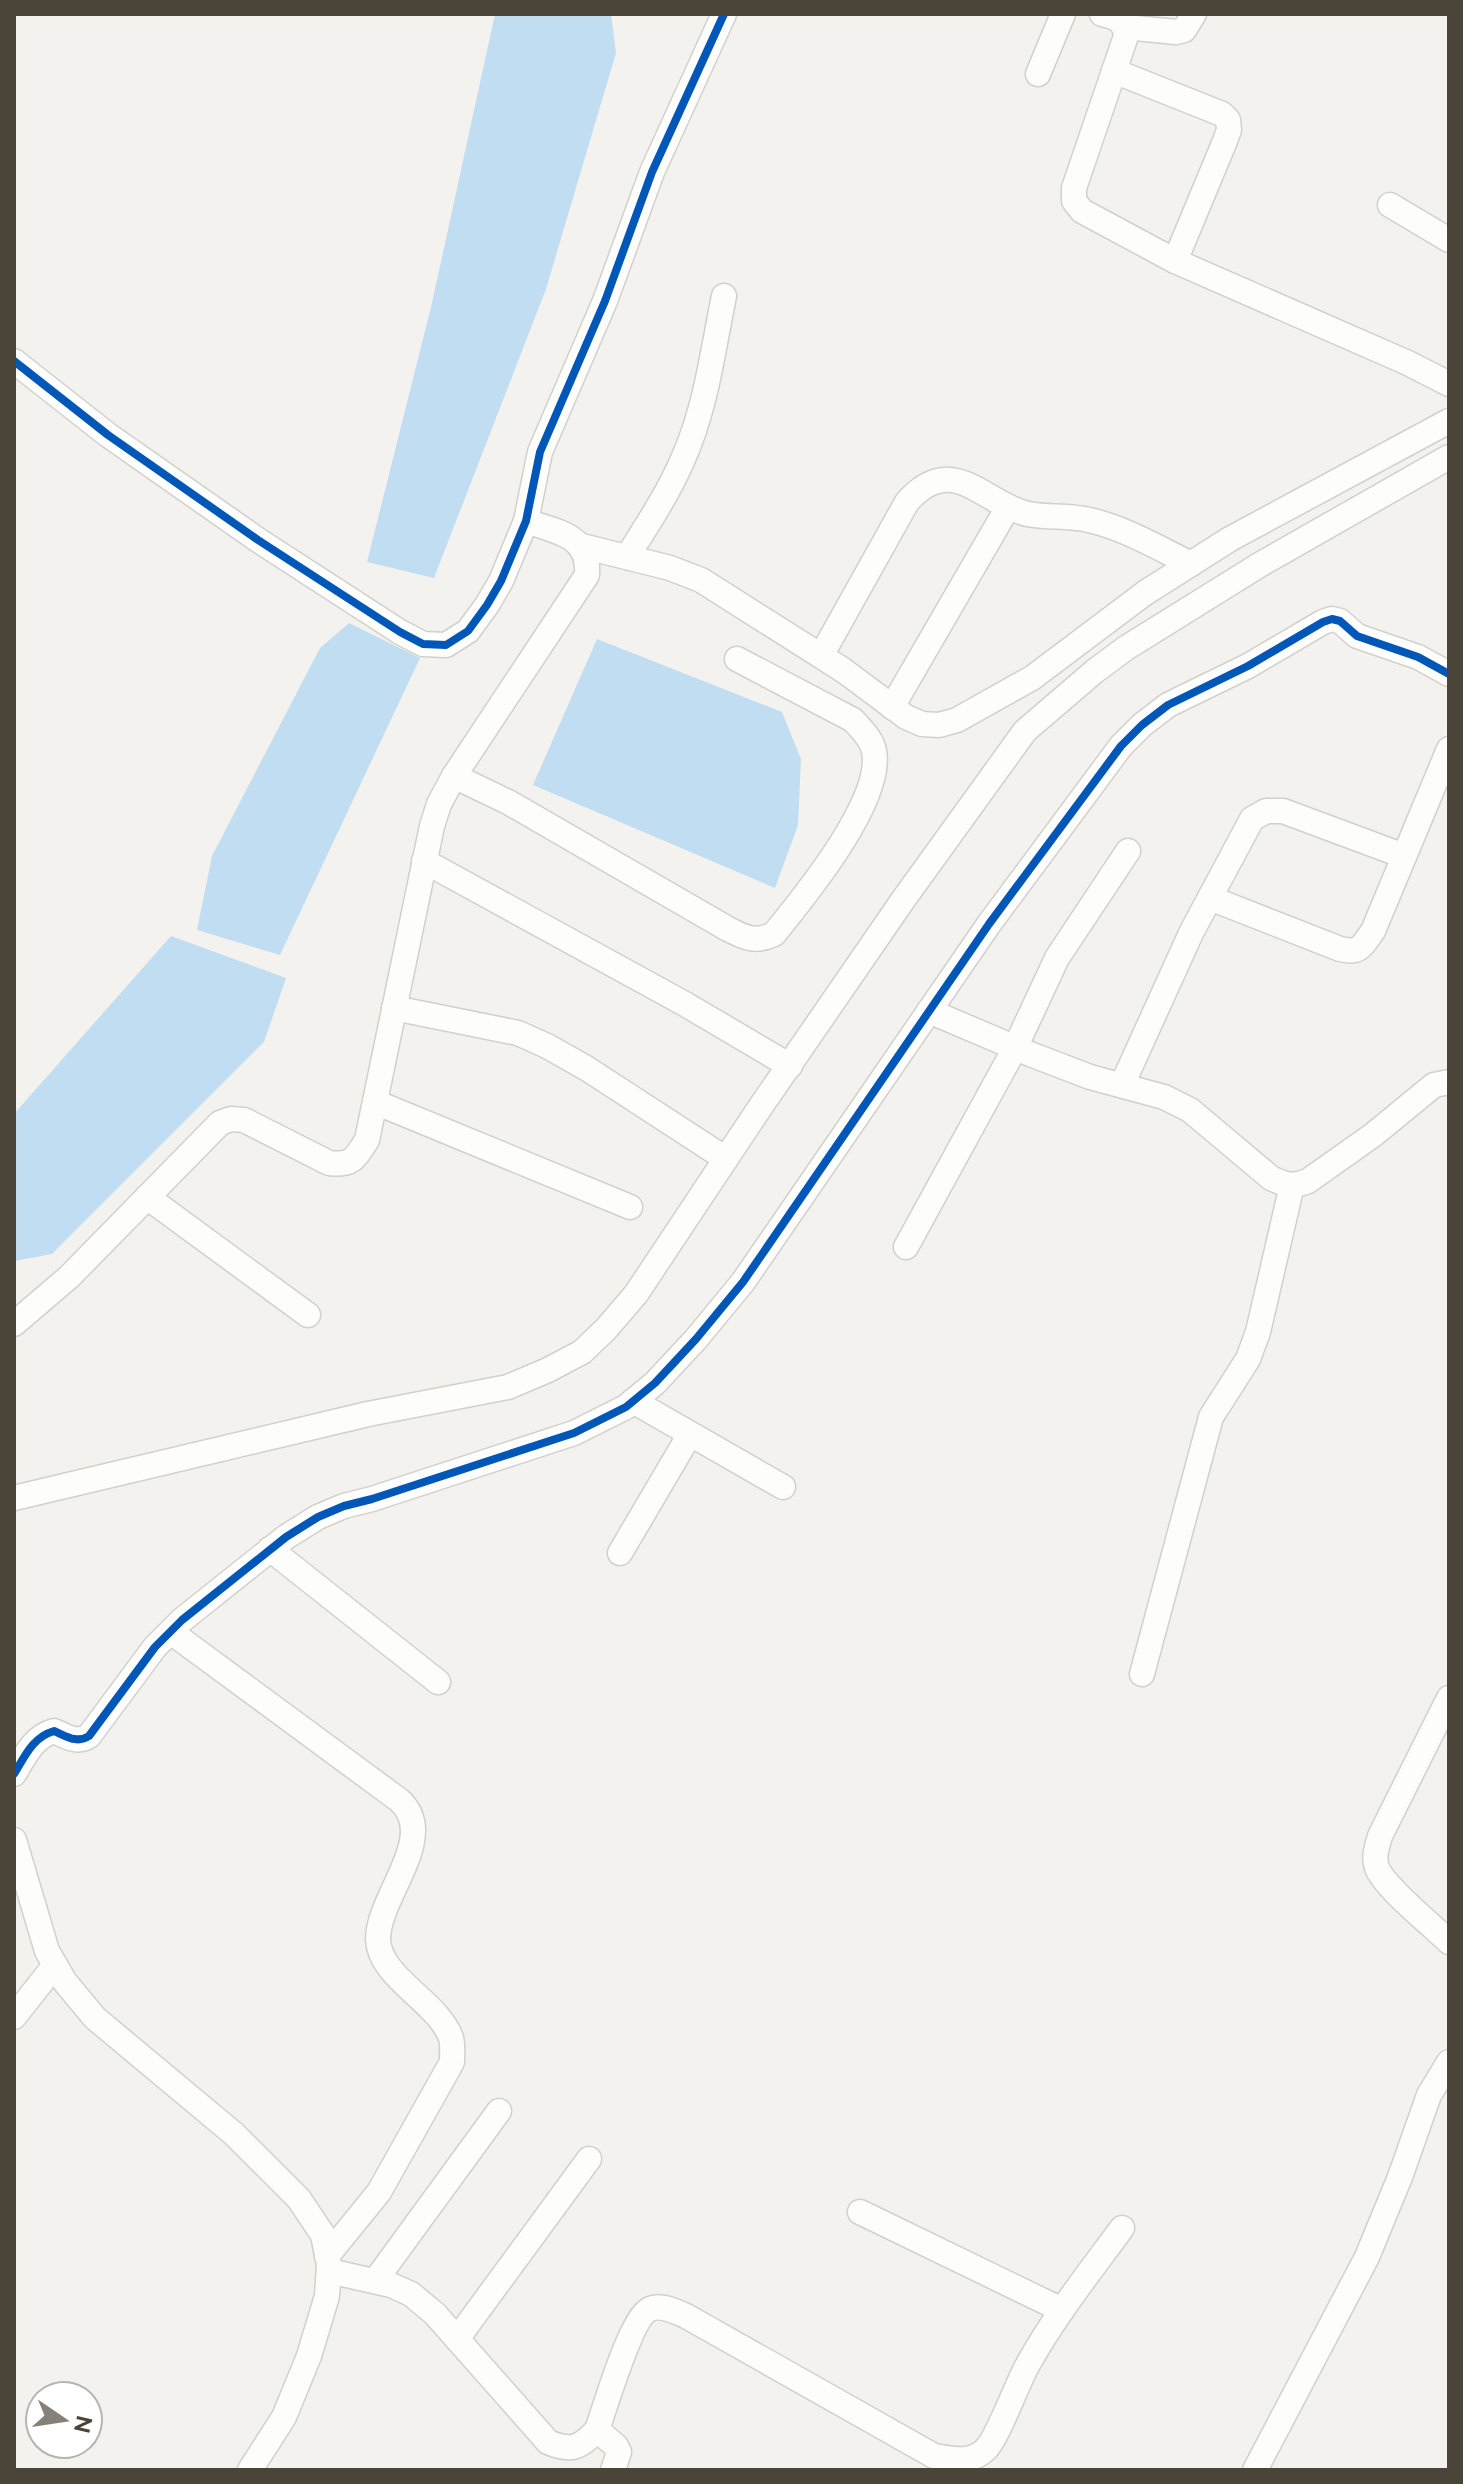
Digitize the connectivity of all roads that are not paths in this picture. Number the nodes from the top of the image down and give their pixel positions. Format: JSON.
{"nodes":[{"id":1,"x":724,"y":14,"type":"edge"},
{"id":2,"x":1063,"y":14,"type":"edge"},
{"id":3,"x":1102,"y":14,"type":"edge"},
{"id":4,"x":1194,"y":14,"type":"edge"},
{"id":5,"x":1125,"y":27,"type":"junction"},
{"id":6,"x":1114,"y":71,"type":"junction"},
{"id":7,"x":1038,"y":74,"type":"dead end"},
{"id":8,"x":1390,"y":205,"type":"dead end"},
{"id":9,"x":1449,"y":240,"type":"edge"},
{"id":10,"x":1175,"y":261,"type":"junction"},
{"id":11,"x":724,"y":296,"type":"dead end"},
{"id":12,"x":14,"y":361,"type":"edge"},
{"id":13,"x":1449,"y":384,"type":"edge"},
{"id":14,"x":1449,"y":421,"type":"edge"},
{"id":15,"x":1449,"y":457,"type":"edge"},
{"id":16,"x":1008,"y":507,"type":"junction"},
{"id":17,"x":526,"y":521,"type":"junction"},
{"id":18,"x":582,"y":546,"type":"junction"},
{"id":19,"x":627,"y":557,"type":"junction"},
{"id":20,"x":1191,"y":564,"type":"junction"},
{"id":21,"x":821,"y":656,"type":"junction"},
{"id":22,"x":737,"y":659,"type":"dead end"},
{"id":23,"x":1445,"y":663,"type":"edge"},
{"id":24,"x":892,"y":707,"type":"junction"},
{"id":25,"x":1449,"y":749,"type":"edge"},
{"id":26,"x":454,"y":776,"type":"junction"},
{"id":27,"x":1128,"y":851,"type":"dead end"},
{"id":28,"x":1404,"y":856,"type":"junction"},
{"id":29,"x":424,"y":861,"type":"junction"},
{"id":30,"x":1210,"y":898,"type":"junction"},
{"id":31,"x":394,"y":1008,"type":"junction"},
{"id":32,"x":929,"y":1011,"type":"junction"},
{"id":33,"x":1015,"y":1048,"type":"junction"},
{"id":34,"x":790,"y":1066,"type":"junction"},
{"id":35,"x":1449,"y":1082,"type":"edge"},
{"id":36,"x":1122,"y":1085,"type":"junction"},
{"id":37,"x":375,"y":1102,"type":"junction"},
{"id":38,"x":726,"y":1159,"type":"junction"},
{"id":39,"x":1292,"y":1185,"type":"junction"},
{"id":40,"x":147,"y":1197,"type":"junction"},
{"id":41,"x":630,"y":1207,"type":"dead end"},
{"id":42,"x":906,"y":1247,"type":"dead end"},
{"id":43,"x":308,"y":1315,"type":"dead end"},
{"id":44,"x":14,"y":1324,"type":"edge"},
{"id":45,"x":633,"y":1401,"type":"junction"},
{"id":46,"x":690,"y":1434,"type":"junction"},
{"id":47,"x":783,"y":1487,"type":"dead end"},
{"id":48,"x":14,"y":1498,"type":"edge"},
{"id":49,"x":270,"y":1549,"type":"junction"},
{"id":50,"x":620,"y":1553,"type":"dead end"},
{"id":51,"x":171,"y":1632,"type":"junction"},
{"id":52,"x":1142,"y":1674,"type":"dead end"},
{"id":53,"x":438,"y":1682,"type":"dead end"},
{"id":54,"x":1449,"y":1698,"type":"edge"},
{"id":55,"x":14,"y":1774,"type":"edge"},
{"id":56,"x":14,"y":1840,"type":"edge"},
{"id":57,"x":1449,"y":1942,"type":"edge"},
{"id":58,"x":55,"y":1965,"type":"junction"},
{"id":59,"x":14,"y":2017,"type":"edge"},
{"id":60,"x":1449,"y":2062,"type":"edge"},
{"id":61,"x":499,"y":2111,"type":"dead end"},
{"id":62,"x":589,"y":2159,"type":"dead end"},
{"id":63,"x":860,"y":2212,"type":"dead end"},
{"id":64,"x":1122,"y":2228,"type":"dead end"},
{"id":65,"x":328,"y":2264,"type":"junction"},
{"id":66,"x":375,"y":2281,"type":"junction"},
{"id":67,"x":1062,"y":2310,"type":"junction"},
{"id":68,"x":457,"y":2339,"type":"junction"},
{"id":69,"x":597,"y":2430,"type":"junction"},
{"id":70,"x":250,"y":2470,"type":"edge"},
{"id":71,"x":613,"y":2470,"type":"edge"},
{"id":72,"x":1255,"y":2470,"type":"edge"}],
"edges":[{"from":1,"to":17,"type":"street"},
{"from":2,"to":7,"type":"street"},
{"from":3,"to":5,"type":"street"},
{"from":4,"to":5,"type":"street"},
{"from":5,"to":6,"type":"street"},
{"from":6,"to":10,"type":"street"},
{"from":6,"to":10,"type":"street"},
{"from":8,"to":9,"type":"street"},
{"from":10,"to":13,"type":"street"},
{"from":11,"to":19,"type":"street"},
{"from":12,"to":17,"type":"street"},
{"from":14,"to":20,"type":"street"},
{"from":15,"to":34,"type":"street"},
{"from":16,"to":20,"type":"street"},
{"from":16,"to":21,"type":"street"},
{"from":16,"to":24,"type":"street"},
{"from":17,"to":18,"type":"street"},
{"from":18,"to":19,"type":"street"},
{"from":18,"to":26,"type":"street"},
{"from":19,"to":21,"type":"street"},
{"from":20,"to":24,"type":"street"},
{"from":21,"to":24,"type":"street"},
{"from":22,"to":26,"type":"street"},
{"from":23,"to":32,"type":"street"},
{"from":25,"to":28,"type":"street"},
{"from":26,"to":29,"type":"street"},
{"from":27,"to":33,"type":"street"},
{"from":28,"to":30,"type":"street"},
{"from":28,"to":30,"type":"street"},
{"from":29,"to":31,"type":"street"},
{"from":29,"to":34,"type":"street"},
{"from":30,"to":36,"type":"street"},
{"from":31,"to":37,"type":"street"},
{"from":31,"to":38,"type":"street"},
{"from":32,"to":33,"type":"street"},
{"from":32,"to":45,"type":"street"},
{"from":33,"to":36,"type":"street"},
{"from":33,"to":42,"type":"street"},
{"from":34,"to":38,"type":"street"},
{"from":35,"to":39,"type":"street"},
{"from":36,"to":39,"type":"street"},
{"from":37,"to":40,"type":"street"},
{"from":37,"to":41,"type":"street"},
{"from":38,"to":48,"type":"street"},
{"from":39,"to":52,"type":"street"},
{"from":40,"to":43,"type":"street"},
{"from":40,"to":44,"type":"street"},
{"from":45,"to":46,"type":"street"},
{"from":45,"to":49,"type":"street"},
{"from":46,"to":47,"type":"street"},
{"from":46,"to":50,"type":"street"},
{"from":49,"to":51,"type":"street"},
{"from":49,"to":53,"type":"street"},
{"from":51,"to":55,"type":"street"},
{"from":51,"to":65,"type":"street"},
{"from":54,"to":57,"type":"street"},
{"from":56,"to":58,"type":"street"},
{"from":58,"to":59,"type":"street"},
{"from":58,"to":65,"type":"street"},
{"from":60,"to":72,"type":"street"},
{"from":61,"to":66,"type":"street"},
{"from":62,"to":68,"type":"street"},
{"from":63,"to":67,"type":"street"},
{"from":64,"to":67,"type":"street"},
{"from":65,"to":66,"type":"street"},
{"from":65,"to":70,"type":"street"},
{"from":66,"to":68,"type":"street"},
{"from":67,"to":69,"type":"street"},
{"from":68,"to":69,"type":"street"},
{"from":69,"to":71,"type":"street"}]}
